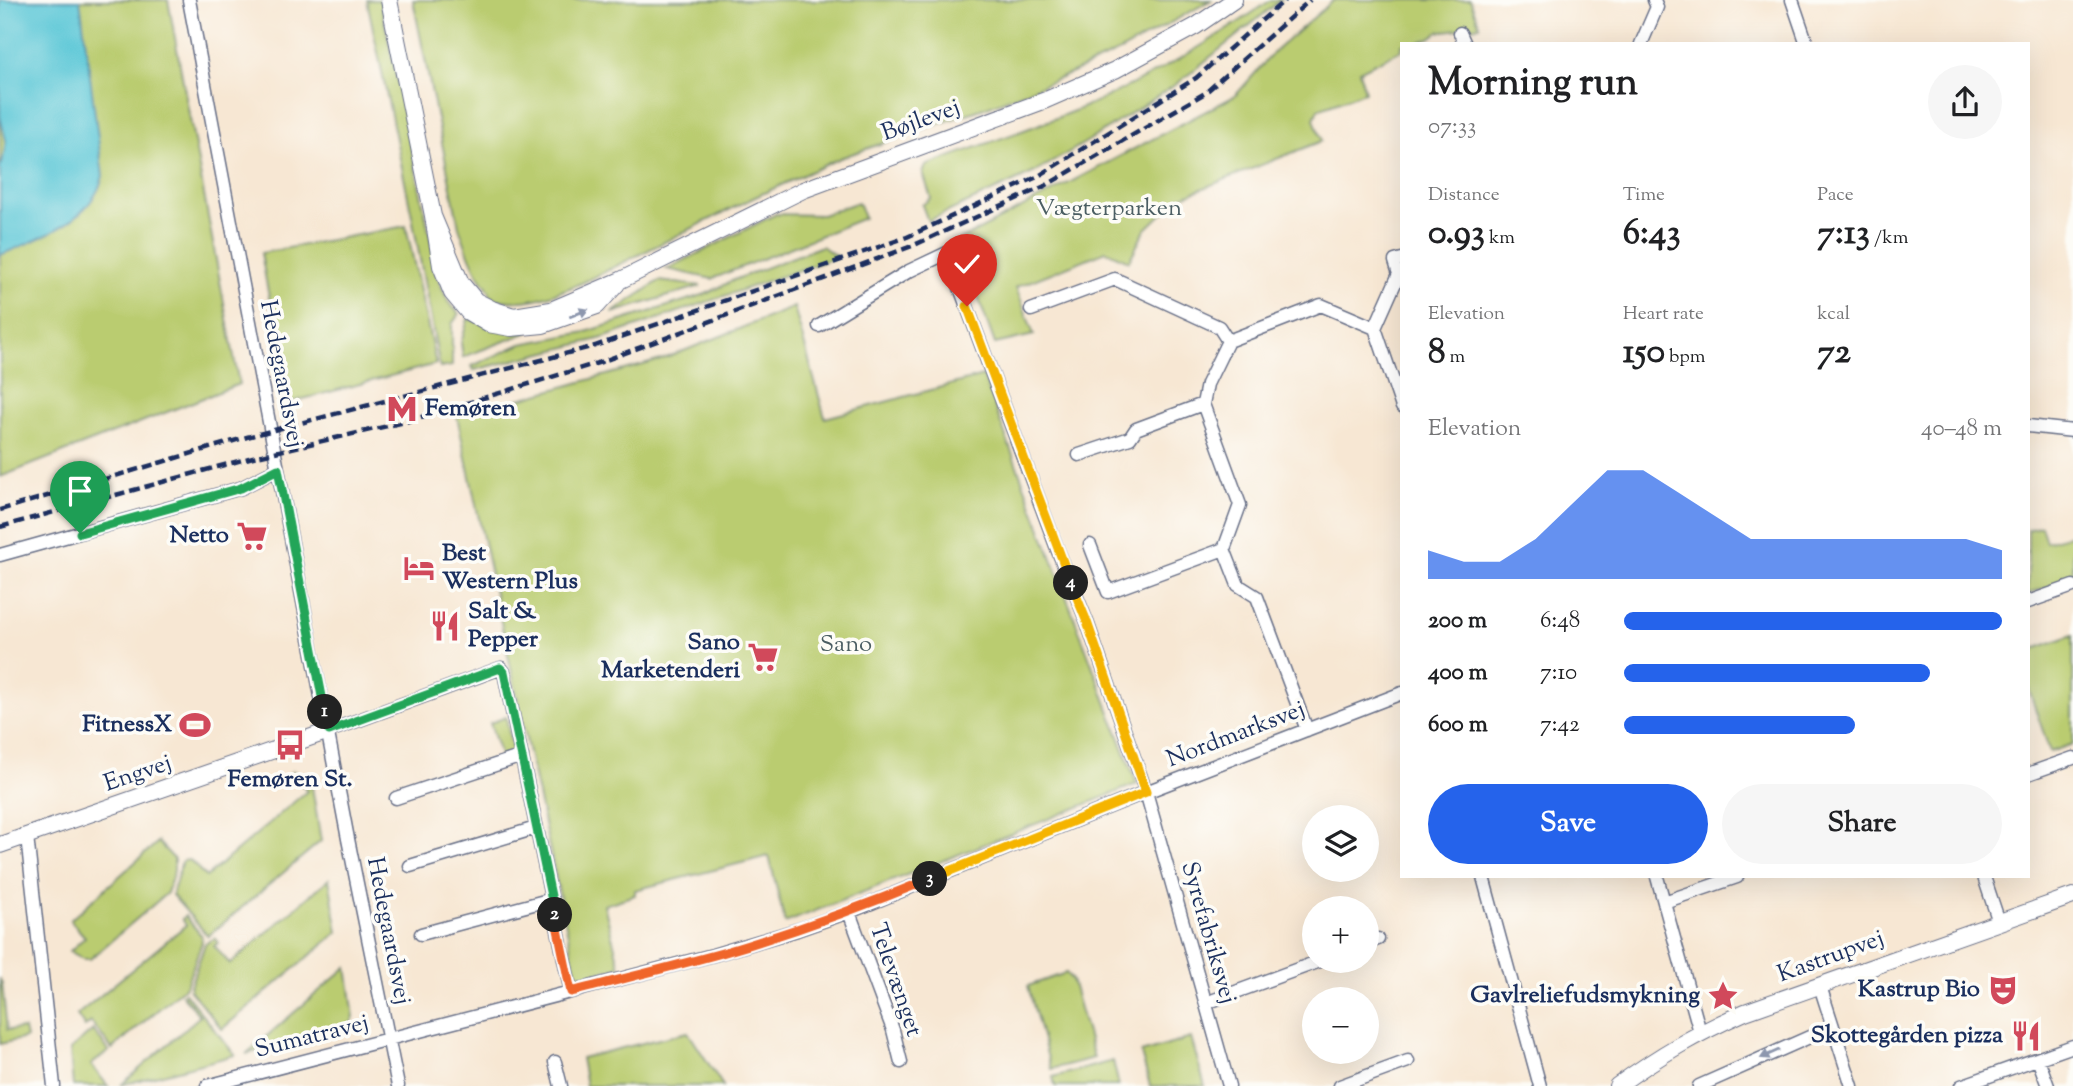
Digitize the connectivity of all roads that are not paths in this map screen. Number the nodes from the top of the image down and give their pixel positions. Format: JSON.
{"nodes":[{"id":1,"x":190,"y":0,"type":"edge"},
{"id":2,"x":389,"y":0,"type":"edge"},
{"id":3,"x":1234,"y":0,"type":"edge"},
{"id":4,"x":1654,"y":0,"type":"edge"},
{"id":5,"x":1792,"y":0,"type":"edge"},
{"id":6,"x":1642,"y":42,"type":"edge"},
{"id":7,"x":1806,"y":42,"type":"edge"},
{"id":8,"x":1398,"y":260,"type":"edge"},
{"id":9,"x":1031,"y":310,"type":"dead end"},
{"id":10,"x":819,"y":326,"type":"dead end"},
{"id":11,"x":1376,"y":328,"type":"junction"},
{"id":12,"x":1228,"y":341,"type":"junction"},
{"id":13,"x":1400,"y":401,"type":"edge"},
{"id":14,"x":1202,"y":404,"type":"junction"},
{"id":15,"x":2030,"y":426,"type":"edge"},
{"id":16,"x":2073,"y":431,"type":"edge"},
{"id":17,"x":1079,"y":455,"type":"dead end"},
{"id":18,"x":278,"y":469,"type":"junction"},
{"id":19,"x":1090,"y":545,"type":"dead end"},
{"id":20,"x":1224,"y":549,"type":"junction"},
{"id":21,"x":0,"y":555,"type":"edge"},
{"id":22,"x":2073,"y":586,"type":"edge"},
{"id":23,"x":2030,"y":601,"type":"edge"},
{"id":24,"x":1400,"y":695,"type":"edge"},
{"id":25,"x":1307,"y":730,"type":"junction"},
{"id":26,"x":329,"y":731,"type":"junction"},
{"id":27,"x":522,"y":757,"type":"junction"},
{"id":28,"x":2073,"y":758,"type":"edge"},
{"id":29,"x":2030,"y":773,"type":"edge"},
{"id":30,"x":1146,"y":792,"type":"junction"},
{"id":31,"x":397,"y":798,"type":"dead end"},
{"id":32,"x":536,"y":828,"type":"junction"},
{"id":33,"x":27,"y":836,"type":"junction"},
{"id":34,"x":0,"y":845,"type":"edge"},
{"id":35,"x":410,"y":866,"type":"dead end"},
{"id":36,"x":1483,"y":878,"type":"edge"},
{"id":37,"x":1657,"y":878,"type":"edge"},
{"id":38,"x":1734,"y":878,"type":"edge"},
{"id":39,"x":1984,"y":878,"type":"edge"},
{"id":40,"x":2073,"y":896,"type":"edge"},
{"id":41,"x":552,"y":899,"type":"junction"},
{"id":42,"x":1664,"y":902,"type":"junction"},
{"id":43,"x":849,"y":912,"type":"junction"},
{"id":44,"x":1998,"y":922,"type":"junction"},
{"id":45,"x":421,"y":934,"type":"dead end"},
{"id":46,"x":1302,"y":968,"type":"edge"},
{"id":47,"x":1820,"y":986,"type":"junction"},
{"id":48,"x":571,"y":992,"type":"junction"},
{"id":49,"x":1206,"y":1003,"type":"junction"},
{"id":50,"x":1832,"y":1027,"type":"junction"},
{"id":51,"x":1700,"y":1032,"type":"junction"},
{"id":52,"x":388,"y":1039,"type":"junction"},
{"id":53,"x":2073,"y":1046,"type":"edge"},
{"id":54,"x":2038,"y":1059,"type":"junction"},
{"id":55,"x":1408,"y":1061,"type":"dead end"},
{"id":56,"x":555,"y":1062,"type":"dead end"},
{"id":57,"x":901,"y":1062,"type":"dead end"},
{"id":58,"x":54,"y":1086,"type":"edge"},
{"id":59,"x":207,"y":1086,"type":"edge"},
{"id":60,"x":398,"y":1086,"type":"edge"},
{"id":61,"x":561,"y":1086,"type":"edge"},
{"id":62,"x":1229,"y":1086,"type":"edge"},
{"id":63,"x":1340,"y":1086,"type":"edge"},
{"id":64,"x":1539,"y":1086,"type":"edge"},
{"id":65,"x":1617,"y":1086,"type":"edge"},
{"id":66,"x":1699,"y":1086,"type":"edge"},
{"id":67,"x":1852,"y":1086,"type":"edge"},
{"id":68,"x":1961,"y":1086,"type":"edge"},
{"id":69,"x":2048,"y":1086,"type":"edge"}],
"edges":[{"from":1,"to":18,"type":"street","name":"Hedegaardsvej"},
{"from":2,"to":3,"type":"street","name":"Bøjlevej"},
{"from":4,"to":6,"type":"street"},
{"from":5,"to":7,"type":"street"},
{"from":8,"to":11,"type":"street"},
{"from":9,"to":12,"type":"street"},
{"from":10,"to":30,"type":"street","name":"Syrefabriksvej"},
{"from":11,"to":12,"type":"street"},
{"from":11,"to":13,"type":"street"},
{"from":12,"to":14,"type":"street"},
{"from":14,"to":17,"type":"street"},
{"from":14,"to":20,"type":"street"},
{"from":15,"to":16,"type":"street"},
{"from":18,"to":21,"type":"street"},
{"from":18,"to":26,"type":"street","name":"Hedegaardsvej"},
{"from":19,"to":20,"type":"street"},
{"from":20,"to":25,"type":"street"},
{"from":22,"to":23,"type":"street"},
{"from":24,"to":25,"type":"street","name":"Nordmarksvej"},
{"from":25,"to":30,"type":"street","name":"Nordmarksvej"},
{"from":26,"to":27,"type":"street","name":"Engvej"},
{"from":26,"to":33,"type":"street","name":"Engvej"},
{"from":26,"to":52,"type":"street","name":"Hedegaardsvej"},
{"from":27,"to":31,"type":"street"},
{"from":27,"to":32,"type":"street"},
{"from":28,"to":29,"type":"street"},
{"from":30,"to":43,"type":"street","name":"Nordmarksvej"},
{"from":30,"to":49,"type":"street","name":"Syrefabriksvej"},
{"from":32,"to":35,"type":"street"},
{"from":32,"to":41,"type":"street"},
{"from":33,"to":34,"type":"street","name":"Engvej"},
{"from":33,"to":58,"type":"street"},
{"from":36,"to":64,"type":"street"},
{"from":37,"to":42,"type":"street"},
{"from":38,"to":42,"type":"street"},
{"from":39,"to":44,"type":"street"},
{"from":40,"to":44,"type":"street","name":"Kastrupvej"},
{"from":41,"to":45,"type":"street"},
{"from":41,"to":48,"type":"street"},
{"from":42,"to":51,"type":"street"},
{"from":43,"to":48,"type":"street","name":"Nordmarksvej"},
{"from":43,"to":57,"type":"street","name":"Televænget"},
{"from":44,"to":47,"type":"street","name":"Kastrupvej"},
{"from":46,"to":49,"type":"street"},
{"from":47,"to":50,"type":"street"},
{"from":47,"to":51,"type":"street","name":"Kastrupvej"},
{"from":48,"to":52,"type":"street","name":"Nordmarksvej"},
{"from":49,"to":62,"type":"street","name":"Syrefabriksvej"},
{"from":50,"to":66,"type":"street","one_way":true},
{"from":50,"to":67,"type":"street"},
{"from":51,"to":65,"type":"street","name":"Kastrupvej"},
{"from":52,"to":59,"type":"street","name":"Sumatravej"},
{"from":52,"to":60,"type":"street","name":"Hedegaardsvej"},
{"from":53,"to":54,"type":"street"},
{"from":54,"to":68,"type":"street"},
{"from":54,"to":69,"type":"street"},
{"from":55,"to":63,"type":"street"},
{"from":56,"to":61,"type":"street"}]}
